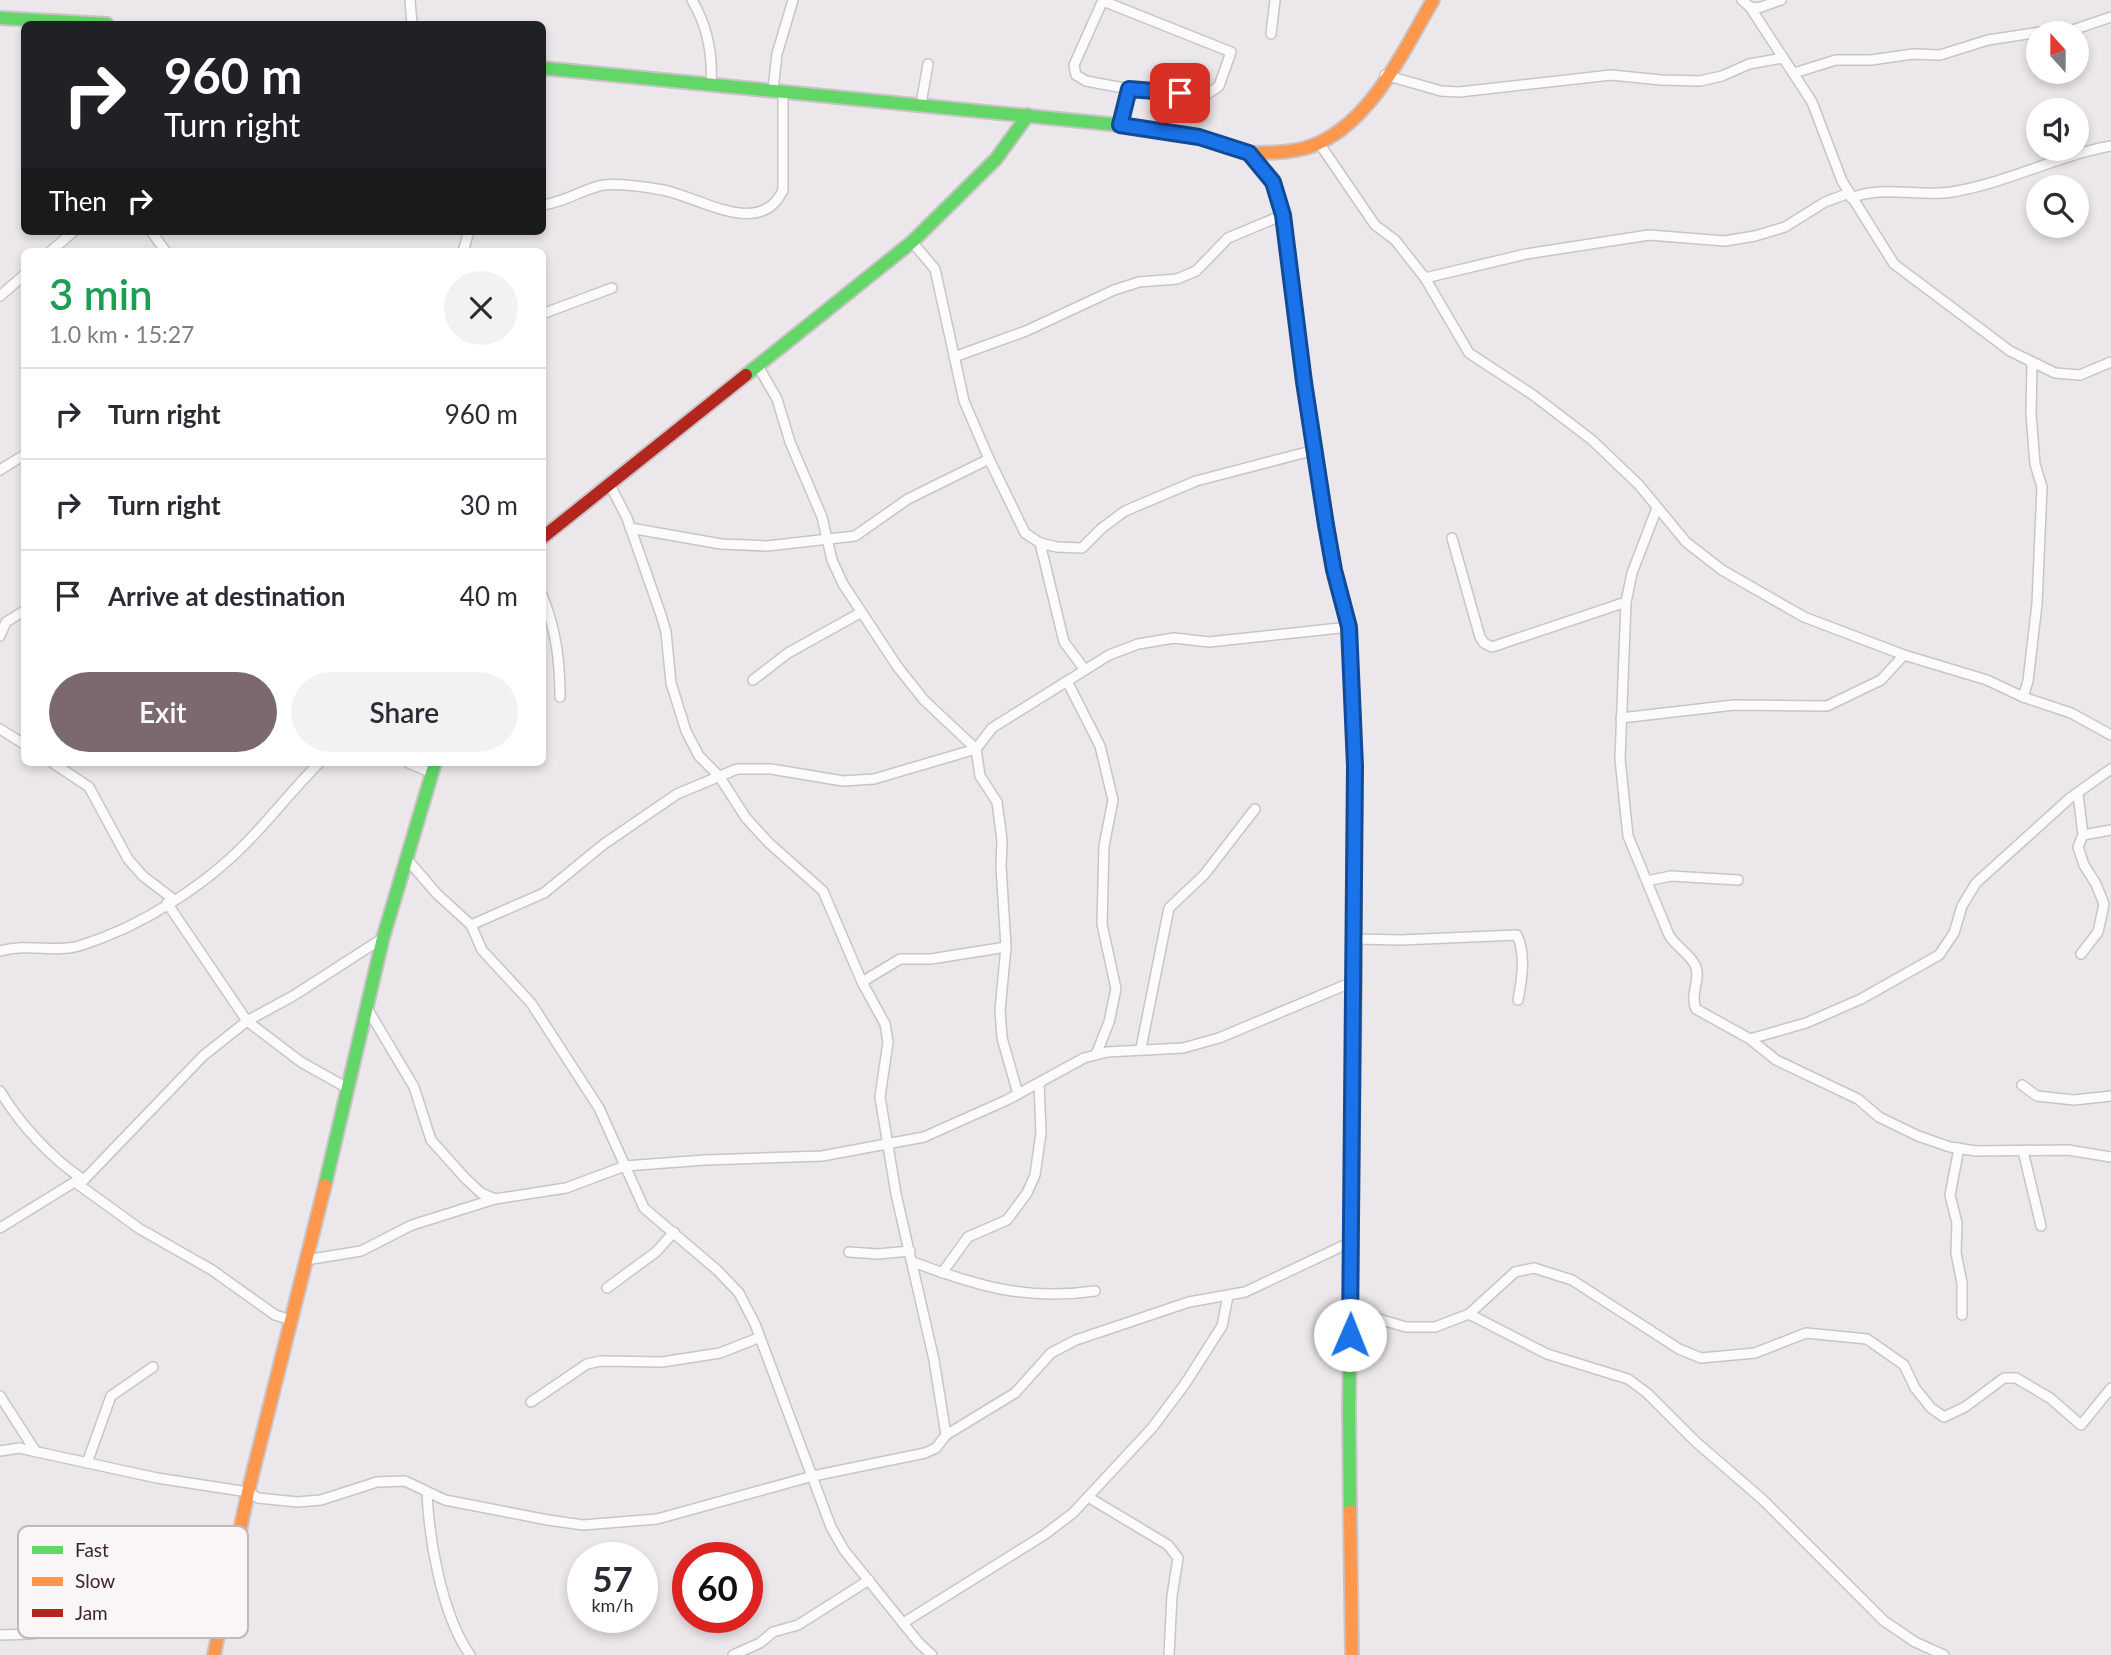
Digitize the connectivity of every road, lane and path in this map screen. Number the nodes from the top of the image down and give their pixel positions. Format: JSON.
{"nodes":[{"id":1,"x":410,"y":0,"type":"edge"},
{"id":2,"x":692,"y":0,"type":"edge"},
{"id":3,"x":793,"y":0,"type":"edge"},
{"id":4,"x":1275,"y":0,"type":"edge"},
{"id":5,"x":1433,"y":0,"type":"edge"},
{"id":6,"x":1781,"y":0,"type":"edge"},
{"id":7,"x":1103,"y":1,"type":"edge"},
{"id":8,"x":1746,"y":4,"type":"edge"},
{"id":9,"x":2111,"y":17,"type":"edge"},
{"id":10,"x":0,"y":18,"type":"edge"},
{"id":11,"x":52,"y":21,"type":"edge"},
{"id":12,"x":412,"y":21,"type":"edge"},
{"id":13,"x":2090,"y":24,"type":"edge"},
{"id":14,"x":1271,"y":33,"type":"dead end"},
{"id":15,"x":2026,"y":34,"type":"edge"},
{"id":16,"x":1783,"y":58,"type":"junction"},
{"id":17,"x":928,"y":64,"type":"dead end"},
{"id":18,"x":546,"y":68,"type":"edge"},
{"id":19,"x":1794,"y":73,"type":"junction"},
{"id":20,"x":1385,"y":75,"type":"junction"},
{"id":21,"x":711,"y":85,"type":"junction"},
{"id":22,"x":1129,"y":89,"type":"junction"},
{"id":23,"x":778,"y":90,"type":"junction"},
{"id":24,"x":921,"y":104,"type":"junction"},
{"id":25,"x":1028,"y":115,"type":"junction"},
{"id":26,"x":1120,"y":125,"type":"junction"},
{"id":27,"x":1319,"y":143,"type":"junction"},
{"id":28,"x":2111,"y":146,"type":"edge"},
{"id":29,"x":1249,"y":153,"type":"junction"},
{"id":30,"x":1850,"y":195,"type":"junction"},
{"id":31,"x":546,"y":204,"type":"edge"},
{"id":32,"x":1283,"y":215,"type":"junction"},
{"id":33,"x":69,"y":235,"type":"edge"},
{"id":34,"x":912,"y":242,"type":"junction"},
{"id":35,"x":55,"y":248,"type":"edge"},
{"id":36,"x":21,"y":278,"type":"edge"},
{"id":37,"x":1425,"y":278,"type":"junction"},
{"id":38,"x":612,"y":288,"type":"dead end"},
{"id":39,"x":0,"y":296,"type":"edge"},
{"id":40,"x":546,"y":313,"type":"edge"},
{"id":41,"x":954,"y":357,"type":"junction"},
{"id":42,"x":2111,"y":362,"type":"edge"},
{"id":43,"x":2032,"y":363,"type":"junction"},
{"id":44,"x":758,"y":366,"type":"junction"},
{"id":45,"x":1315,"y":450,"type":"junction"},
{"id":46,"x":21,"y":456,"type":"edge"},
{"id":47,"x":989,"y":459,"type":"junction"},
{"id":48,"x":0,"y":470,"type":"edge"},
{"id":49,"x":610,"y":485,"type":"junction"},
{"id":50,"x":1657,"y":508,"type":"junction"},
{"id":51,"x":630,"y":528,"type":"junction"},
{"id":52,"x":546,"y":535,"type":"edge"},
{"id":53,"x":1452,"y":538,"type":"dead end"},
{"id":54,"x":826,"y":539,"type":"junction"},
{"id":55,"x":1040,"y":543,"type":"junction"},
{"id":56,"x":1626,"y":602,"type":"junction"},
{"id":57,"x":546,"y":606,"type":"edge"},
{"id":58,"x":21,"y":613,"type":"edge"},
{"id":59,"x":860,"y":613,"type":"junction"},
{"id":60,"x":1349,"y":627,"type":"junction"},
{"id":61,"x":0,"y":636,"type":"edge"},
{"id":62,"x":1904,"y":655,"type":"junction"},
{"id":63,"x":1085,"y":670,"type":"junction"},
{"id":64,"x":753,"y":680,"type":"dead end"},
{"id":65,"x":1067,"y":681,"type":"junction"},
{"id":66,"x":560,"y":697,"type":"dead end"},
{"id":67,"x":2023,"y":697,"type":"junction"},
{"id":68,"x":1621,"y":719,"type":"junction"},
{"id":69,"x":0,"y":729,"type":"edge"},
{"id":70,"x":2111,"y":735,"type":"edge"},
{"id":71,"x":21,"y":742,"type":"edge"},
{"id":72,"x":976,"y":749,"type":"junction"},
{"id":73,"x":58,"y":766,"type":"edge"},
{"id":74,"x":316,"y":766,"type":"edge"},
{"id":75,"x":433,"y":768,"type":"edge"},
{"id":76,"x":2111,"y":769,"type":"edge"},
{"id":77,"x":719,"y":776,"type":"junction"},
{"id":78,"x":2078,"y":794,"type":"junction"},
{"id":79,"x":1255,"y":809,"type":"dead end"},
{"id":80,"x":2111,"y":830,"type":"edge"},
{"id":81,"x":2083,"y":835,"type":"junction"},
{"id":82,"x":406,"y":858,"type":"junction"},
{"id":83,"x":1738,"y":880,"type":"dead end"},
{"id":84,"x":1647,"y":881,"type":"junction"},
{"id":85,"x":170,"y":901,"type":"junction"},
{"id":86,"x":471,"y":925,"type":"junction"},
{"id":87,"x":383,"y":937,"type":"junction"},
{"id":88,"x":1355,"y":939,"type":"junction"},
{"id":89,"x":1006,"y":947,"type":"junction"},
{"id":90,"x":0,"y":951,"type":"edge"},
{"id":91,"x":2081,"y":954,"type":"dead end"},
{"id":92,"x":1355,"y":981,"type":"junction"},
{"id":93,"x":862,"y":982,"type":"junction"},
{"id":94,"x":1518,"y":1000,"type":"dead end"},
{"id":95,"x":367,"y":1008,"type":"junction"},
{"id":96,"x":247,"y":1021,"type":"junction"},
{"id":97,"x":1750,"y":1039,"type":"junction"},
{"id":98,"x":1141,"y":1048,"type":"junction"},
{"id":99,"x":1096,"y":1055,"type":"junction"},
{"id":100,"x":1039,"y":1083,"type":"junction"},
{"id":101,"x":2022,"y":1085,"type":"dead end"},
{"id":102,"x":349,"y":1088,"type":"junction"},
{"id":103,"x":0,"y":1091,"type":"edge"},
{"id":104,"x":1018,"y":1094,"type":"junction"},
{"id":105,"x":2111,"y":1096,"type":"edge"},
{"id":106,"x":888,"y":1145,"type":"junction"},
{"id":107,"x":1959,"y":1148,"type":"junction"},
{"id":108,"x":2023,"y":1151,"type":"junction"},
{"id":109,"x":2111,"y":1157,"type":"edge"},
{"id":110,"x":625,"y":1166,"type":"junction"},
{"id":111,"x":80,"y":1181,"type":"junction"},
{"id":112,"x":495,"y":1199,"type":"junction"},
{"id":113,"x":2041,"y":1226,"type":"dead end"},
{"id":114,"x":0,"y":1228,"type":"edge"},
{"id":115,"x":674,"y":1232,"type":"junction"},
{"id":116,"x":1351,"y":1242,"type":"junction"},
{"id":117,"x":910,"y":1251,"type":"junction"},
{"id":118,"x":849,"y":1252,"type":"dead end"},
{"id":119,"x":306,"y":1260,"type":"junction"},
{"id":120,"x":913,"y":1262,"type":"junction"},
{"id":121,"x":942,"y":1273,"type":"junction"},
{"id":122,"x":607,"y":1288,"type":"dead end"},
{"id":123,"x":1095,"y":1291,"type":"dead end"},
{"id":124,"x":1228,"y":1296,"type":"junction"},
{"id":125,"x":1351,"y":1311,"type":"junction"},
{"id":126,"x":1469,"y":1314,"type":"junction"},
{"id":127,"x":1962,"y":1315,"type":"dead end"},
{"id":128,"x":291,"y":1321,"type":"junction"},
{"id":129,"x":758,"y":1338,"type":"junction"},
{"id":130,"x":153,"y":1367,"type":"dead end"},
{"id":131,"x":2111,"y":1388,"type":"edge"},
{"id":132,"x":0,"y":1396,"type":"edge"},
{"id":133,"x":531,"y":1402,"type":"dead end"},
{"id":134,"x":946,"y":1434,"type":"junction"},
{"id":135,"x":0,"y":1451,"type":"edge"},
{"id":136,"x":36,"y":1452,"type":"junction"},
{"id":137,"x":87,"y":1463,"type":"junction"},
{"id":138,"x":813,"y":1476,"type":"junction"},
{"id":139,"x":248,"y":1492,"type":"junction"},
{"id":140,"x":427,"y":1492,"type":"junction"},
{"id":141,"x":1088,"y":1497,"type":"junction"},
{"id":142,"x":241,"y":1526,"type":"edge"},
{"id":143,"x":869,"y":1580,"type":"junction"},
{"id":144,"x":903,"y":1623,"type":"junction"},
{"id":145,"x":18,"y":1634,"type":"edge"},
{"id":146,"x":0,"y":1635,"type":"edge"},
{"id":147,"x":470,"y":1655,"type":"edge"},
{"id":148,"x":733,"y":1655,"type":"edge"},
{"id":149,"x":932,"y":1655,"type":"edge"},
{"id":150,"x":1169,"y":1655,"type":"edge"},
{"id":151,"x":1352,"y":1655,"type":"edge"},
{"id":152,"x":1944,"y":1655,"type":"edge"}],
"edges":[{"from":1,"to":12,"type":"street"},
{"from":2,"to":21,"type":"street"},
{"from":3,"to":23,"type":"street"},
{"from":4,"to":14,"type":"street"},
{"from":5,"to":20,"type":"main road"},
{"from":6,"to":8,"type":"street"},
{"from":7,"to":22,"type":"street"},
{"from":7,"to":22,"type":"street"},
{"from":8,"to":16,"type":"street"},
{"from":9,"to":13,"type":"street"},
{"from":10,"to":11,"type":"main road"},
{"from":15,"to":19,"type":"street"},
{"from":16,"to":19,"type":"street"},
{"from":16,"to":20,"type":"street"},
{"from":17,"to":24,"type":"street"},
{"from":18,"to":21,"type":"main road"},
{"from":19,"to":30,"type":"street"},
{"from":20,"to":27,"type":"main road"},
{"from":21,"to":23,"type":"main road"},
{"from":22,"to":26,"type":"street"},
{"from":23,"to":24,"type":"main road"},
{"from":23,"to":31,"type":"street"},
{"from":24,"to":25,"type":"main road"},
{"from":25,"to":26,"type":"main road"},
{"from":25,"to":34,"type":"main road"},
{"from":26,"to":29,"type":"main road"},
{"from":27,"to":29,"type":"main road"},
{"from":27,"to":37,"type":"street"},
{"from":28,"to":30,"type":"street"},
{"from":29,"to":32,"type":"main road"},
{"from":30,"to":37,"type":"street"},
{"from":30,"to":43,"type":"street"},
{"from":32,"to":41,"type":"street"},
{"from":32,"to":45,"type":"main road"},
{"from":33,"to":35,"type":"street"},
{"from":34,"to":41,"type":"street"},
{"from":34,"to":44,"type":"main road"},
{"from":36,"to":39,"type":"street"},
{"from":37,"to":50,"type":"street"},
{"from":38,"to":40,"type":"street"},
{"from":41,"to":47,"type":"street"},
{"from":42,"to":43,"type":"street"},
{"from":43,"to":67,"type":"street"},
{"from":44,"to":49,"type":"main road"},
{"from":44,"to":54,"type":"street"},
{"from":45,"to":55,"type":"street"},
{"from":45,"to":60,"type":"main road"},
{"from":46,"to":48,"type":"street"},
{"from":47,"to":54,"type":"street"},
{"from":47,"to":55,"type":"street"},
{"from":49,"to":51,"type":"street"},
{"from":49,"to":52,"type":"main road"},
{"from":50,"to":56,"type":"street"},
{"from":50,"to":62,"type":"street"},
{"from":51,"to":54,"type":"street"},
{"from":51,"to":77,"type":"street"},
{"from":53,"to":56,"type":"street"},
{"from":54,"to":59,"type":"street"},
{"from":55,"to":63,"type":"street"},
{"from":56,"to":68,"type":"street"},
{"from":57,"to":66,"type":"street"},
{"from":58,"to":61,"type":"street"},
{"from":59,"to":64,"type":"street"},
{"from":59,"to":72,"type":"street"},
{"from":60,"to":63,"type":"street"},
{"from":60,"to":88,"type":"main road"},
{"from":62,"to":67,"type":"street"},
{"from":62,"to":68,"type":"street"},
{"from":63,"to":65,"type":"street"},
{"from":65,"to":72,"type":"street"},
{"from":65,"to":99,"type":"street"},
{"from":67,"to":70,"type":"street"},
{"from":68,"to":84,"type":"street"},
{"from":69,"to":71,"type":"street"},
{"from":72,"to":77,"type":"street"},
{"from":72,"to":89,"type":"street"},
{"from":73,"to":85,"type":"street"},
{"from":74,"to":85,"type":"street"},
{"from":75,"to":82,"type":"main road"},
{"from":76,"to":78,"type":"street"},
{"from":77,"to":86,"type":"street"},
{"from":77,"to":93,"type":"street"},
{"from":78,"to":81,"type":"street"},
{"from":78,"to":97,"type":"street"},
{"from":79,"to":98,"type":"street"},
{"from":80,"to":81,"type":"street"},
{"from":81,"to":91,"type":"street"},
{"from":82,"to":86,"type":"street"},
{"from":82,"to":87,"type":"main road"},
{"from":83,"to":84,"type":"street"},
{"from":84,"to":97,"type":"street"},
{"from":85,"to":90,"type":"street"},
{"from":85,"to":96,"type":"street"},
{"from":86,"to":110,"type":"street"},
{"from":87,"to":95,"type":"main road"},
{"from":87,"to":96,"type":"street"},
{"from":88,"to":92,"type":"main road"},
{"from":88,"to":94,"type":"street"},
{"from":89,"to":93,"type":"street"},
{"from":89,"to":104,"type":"street"},
{"from":92,"to":98,"type":"street"},
{"from":92,"to":116,"type":"main road"},
{"from":93,"to":106,"type":"street"},
{"from":95,"to":102,"type":"main road"},
{"from":95,"to":112,"type":"street"},
{"from":96,"to":102,"type":"street"},
{"from":96,"to":111,"type":"street"},
{"from":97,"to":107,"type":"street"},
{"from":98,"to":99,"type":"street"},
{"from":99,"to":100,"type":"street"},
{"from":100,"to":104,"type":"street"},
{"from":100,"to":121,"type":"street"},
{"from":101,"to":105,"type":"street"},
{"from":102,"to":119,"type":"main road"},
{"from":103,"to":111,"type":"street"},
{"from":104,"to":106,"type":"street"},
{"from":106,"to":110,"type":"street"},
{"from":106,"to":117,"type":"street"},
{"from":107,"to":108,"type":"street"},
{"from":107,"to":127,"type":"street"},
{"from":108,"to":109,"type":"street"},
{"from":108,"to":113,"type":"street"},
{"from":110,"to":112,"type":"street"},
{"from":110,"to":115,"type":"street"},
{"from":111,"to":114,"type":"street"},
{"from":111,"to":128,"type":"street"},
{"from":112,"to":119,"type":"street"},
{"from":115,"to":122,"type":"street"},
{"from":115,"to":129,"type":"street"},
{"from":116,"to":124,"type":"street"},
{"from":116,"to":125,"type":"main road"},
{"from":117,"to":118,"type":"street"},
{"from":117,"to":120,"type":"street"},
{"from":119,"to":128,"type":"main road"},
{"from":120,"to":121,"type":"street"},
{"from":120,"to":134,"type":"street"},
{"from":121,"to":123,"type":"street"},
{"from":124,"to":134,"type":"street"},
{"from":124,"to":141,"type":"street"},
{"from":125,"to":126,"type":"street"},
{"from":125,"to":151,"type":"main road"},
{"from":126,"to":131,"type":"street"},
{"from":126,"to":152,"type":"street"},
{"from":128,"to":139,"type":"main road"},
{"from":129,"to":133,"type":"street"},
{"from":129,"to":138,"type":"street"},
{"from":130,"to":137,"type":"street"},
{"from":132,"to":136,"type":"street"},
{"from":134,"to":138,"type":"street"},
{"from":135,"to":136,"type":"street"},
{"from":136,"to":137,"type":"street"},
{"from":137,"to":139,"type":"street"},
{"from":138,"to":140,"type":"street"},
{"from":138,"to":143,"type":"street"},
{"from":139,"to":140,"type":"street"},
{"from":139,"to":142,"type":"main road"},
{"from":140,"to":147,"type":"street"},
{"from":141,"to":144,"type":"street"},
{"from":141,"to":150,"type":"street"},
{"from":143,"to":144,"type":"street"},
{"from":143,"to":148,"type":"street"},
{"from":144,"to":149,"type":"street"},
{"from":145,"to":146,"type":"street"}]}
